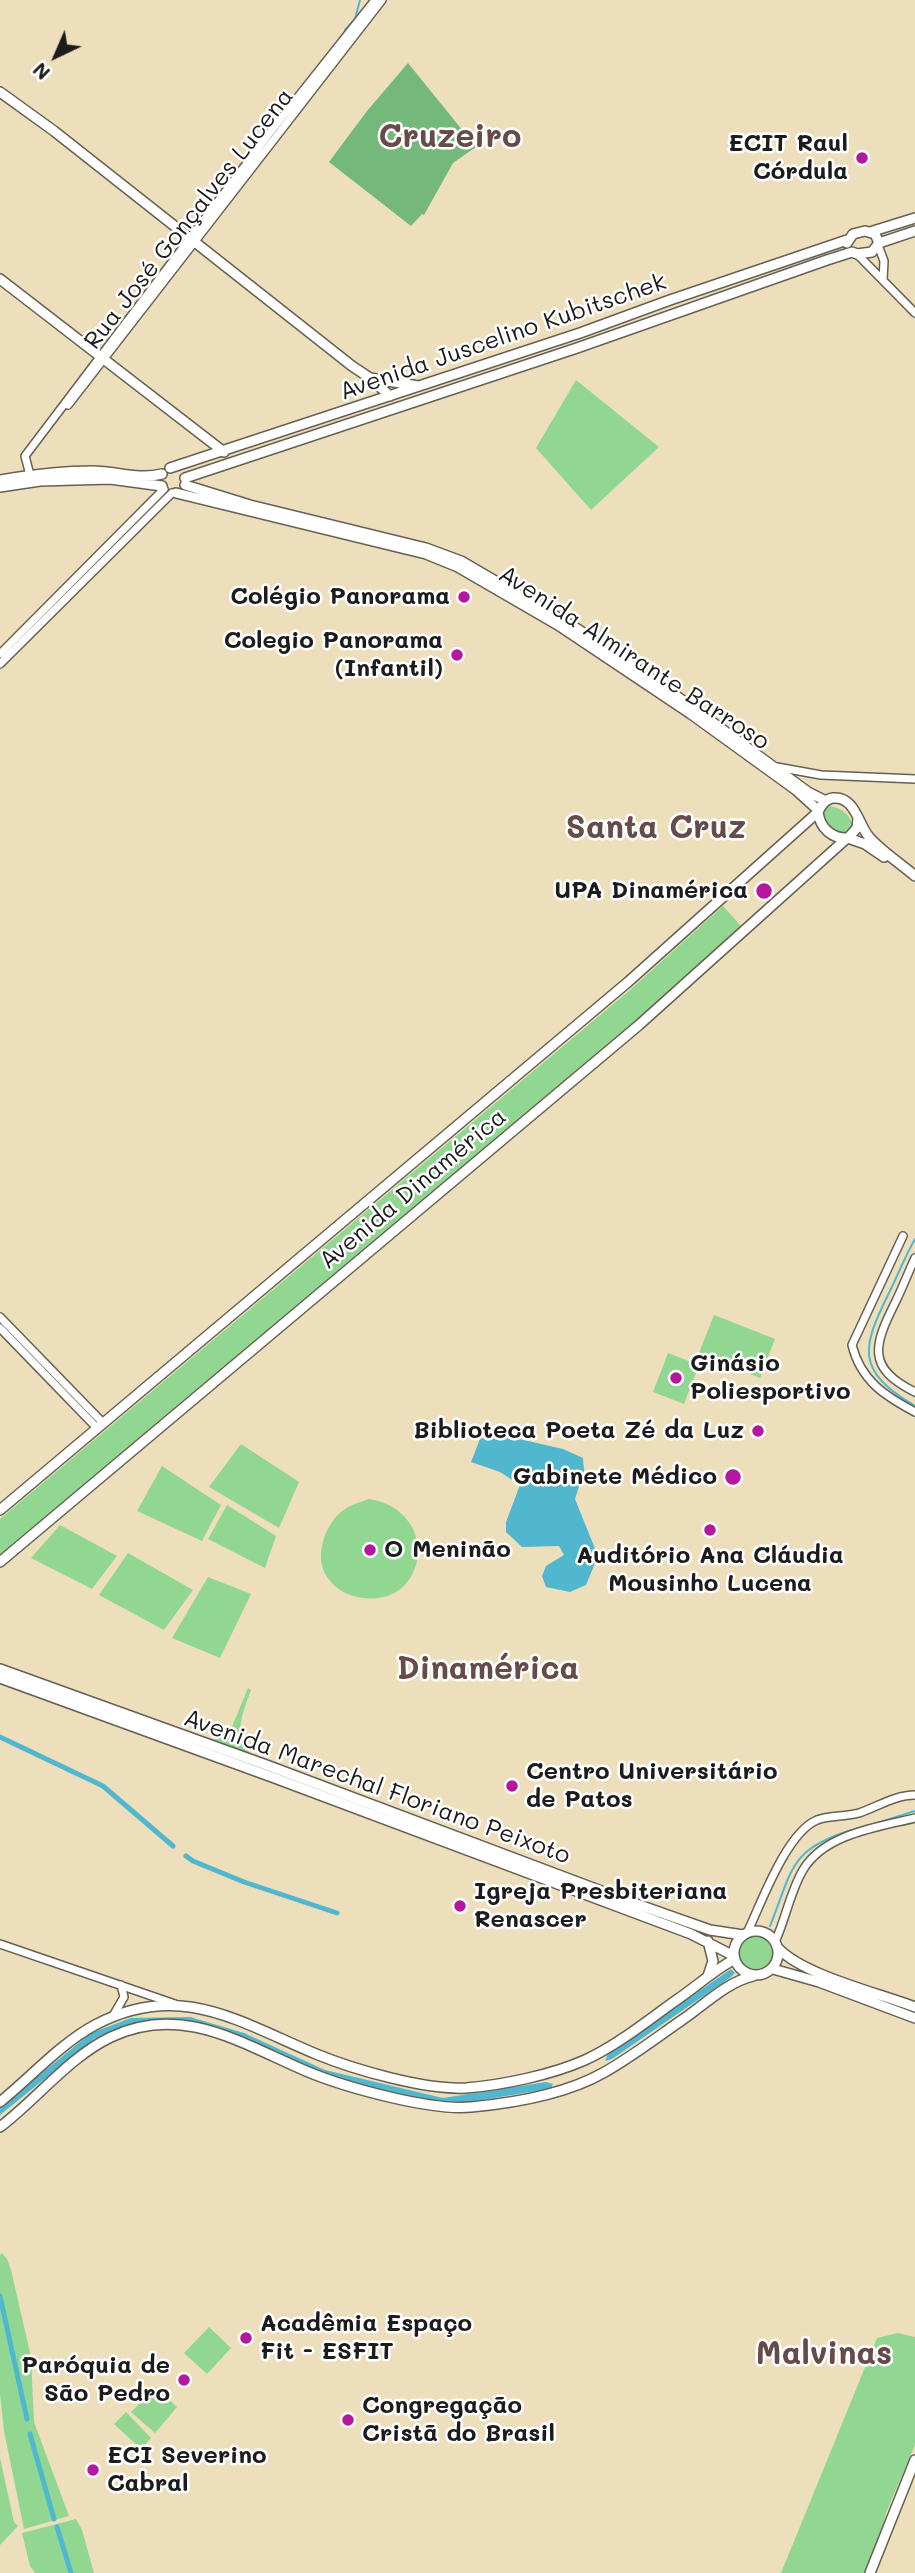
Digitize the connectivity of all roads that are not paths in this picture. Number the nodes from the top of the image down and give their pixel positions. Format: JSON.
{"nodes":[{"id":1,"x":375,"y":0,"type":"edge"},
{"id":2,"x":382,"y":0,"type":"edge"},
{"id":3,"x":0,"y":92,"type":"edge"},
{"id":4,"x":915,"y":218,"type":"edge"},
{"id":5,"x":915,"y":231,"type":"edge"},
{"id":6,"x":870,"y":232,"type":"junction"},
{"id":7,"x":847,"y":240,"type":"junction"},
{"id":8,"x":192,"y":242,"type":"junction"},
{"id":9,"x":878,"y":244,"type":"junction"},
{"id":10,"x":855,"y":253,"type":"junction"},
{"id":11,"x":0,"y":279,"type":"edge"},
{"id":12,"x":883,"y":281,"type":"junction"},
{"id":13,"x":915,"y":313,"type":"edge"},
{"id":14,"x":102,"y":357,"type":"junction"},
{"id":15,"x":370,"y":378,"type":"junction"},
{"id":16,"x":419,"y":386,"type":"junction"},
{"id":17,"x":445,"y":391,"type":"junction"},
{"id":18,"x":390,"y":396,"type":"junction"},
{"id":19,"x":224,"y":452,"type":"junction"},
{"id":20,"x":166,"y":471,"type":"junction"},
{"id":21,"x":30,"y":475,"type":"junction"},
{"id":22,"x":0,"y":480,"type":"edge"},
{"id":23,"x":185,"y":481,"type":"junction"},
{"id":24,"x":0,"y":487,"type":"edge"},
{"id":25,"x":168,"y":490,"type":"junction"},
{"id":26,"x":0,"y":654,"type":"edge"},
{"id":27,"x":0,"y":664,"type":"edge"},
{"id":28,"x":776,"y":767,"type":"junction"},
{"id":29,"x":915,"y":779,"type":"edge"},
{"id":30,"x":826,"y":801,"type":"junction"},
{"id":31,"x":818,"y":811,"type":"junction"},
{"id":32,"x":858,"y":818,"type":"junction"},
{"id":33,"x":847,"y":839,"type":"junction"},
{"id":34,"x":915,"y":876,"type":"edge"},
{"id":35,"x":915,"y":883,"type":"edge"},
{"id":36,"x":903,"y":1236,"type":"dead end"},
{"id":37,"x":915,"y":1258,"type":"edge"},
{"id":38,"x":0,"y":1317,"type":"edge"},
{"id":39,"x":0,"y":1328,"type":"edge"},
{"id":40,"x":915,"y":1392,"type":"edge"},
{"id":41,"x":915,"y":1412,"type":"edge"},
{"id":42,"x":100,"y":1426,"type":"junction"},
{"id":43,"x":0,"y":1510,"type":"edge"},
{"id":44,"x":0,"y":1562,"type":"edge"},
{"id":45,"x":0,"y":1669,"type":"edge"},
{"id":46,"x":0,"y":1678,"type":"edge"},
{"id":47,"x":915,"y":1795,"type":"edge"},
{"id":48,"x":915,"y":1818,"type":"edge"},
{"id":49,"x":745,"y":1934,"type":"junction"},
{"id":50,"x":708,"y":1941,"type":"junction"},
{"id":51,"x":0,"y":1944,"type":"edge"},
{"id":52,"x":777,"y":1945,"type":"junction"},
{"id":53,"x":734,"y":1958,"type":"junction"},
{"id":54,"x":773,"y":1969,"type":"junction"},
{"id":55,"x":753,"y":1976,"type":"junction"},
{"id":56,"x":708,"y":1977,"type":"junction"},
{"id":57,"x":121,"y":1986,"type":"junction"},
{"id":58,"x":178,"y":2006,"type":"junction"},
{"id":59,"x":915,"y":2007,"type":"edge"},
{"id":60,"x":113,"y":2017,"type":"junction"},
{"id":61,"x":915,"y":2018,"type":"edge"},
{"id":62,"x":0,"y":2102,"type":"edge"},
{"id":63,"x":0,"y":2127,"type":"edge"},
{"id":64,"x":915,"y":2460,"type":"edge"},
{"id":65,"x":870,"y":2573,"type":"edge"}],
"edges":[{"from":1,"to":8,"type":"street","name":"Rua José Gonçalves Lucena"},
{"from":2,"to":8,"type":"street","name":"Rua José Gonçalves Lucena"},
{"from":3,"to":8,"type":"main road"},
{"from":4,"to":6,"type":"main road"},
{"from":5,"to":9,"type":"main road"},
{"from":6,"to":7,"type":"main road"},
{"from":6,"to":9,"type":"main road"},
{"from":7,"to":10,"type":"main road"},
{"from":7,"to":16,"type":"main road","name":"Avenida Juscelino Kubitschek"},
{"from":8,"to":14,"type":"street","name":"Rua José Gonçalves Lucena"},
{"from":8,"to":15,"type":"main road"},
{"from":9,"to":10,"type":"main road"},
{"from":9,"to":12,"type":"street"},
{"from":10,"to":12,"type":"street"},
{"from":10,"to":17,"type":"main road","name":"Avenida Juscelino Kubitschek"},
{"from":11,"to":14,"type":"main road"},
{"from":12,"to":13,"type":"street"},
{"from":14,"to":19,"type":"main road"},
{"from":14,"to":21,"type":"street","name":"Rua José Gonçalves Lucena"},
{"from":15,"to":16,"type":"main road"},
{"from":15,"to":18,"type":"main road"},
{"from":16,"to":17,"type":"main road"},
{"from":16,"to":18,"type":"main road","name":"Avenida Juscelino Kubitschek"},
{"from":17,"to":23,"type":"main road","name":"Avenida Juscelino Kubitschek"},
{"from":18,"to":19,"type":"main road","name":"Avenida Juscelino Kubitschek"},
{"from":19,"to":20,"type":"main road","name":"Avenida Juscelino Kubitschek"},
{"from":20,"to":21,"type":"main road"},
{"from":20,"to":23,"type":"main road","name":"Avenida Almirante Barroso"},
{"from":20,"to":25,"type":"main road"},
{"from":21,"to":22,"type":"main road"},
{"from":23,"to":25,"type":"main road"},
{"from":23,"to":28,"type":"main road","name":"Avenida Almirante Barroso"},
{"from":24,"to":25,"type":"main road","name":"Avenida Almirante Barroso"},
{"from":25,"to":26,"type":"street"},
{"from":25,"to":27,"type":"street"},
{"from":25,"to":31,"type":"main road","name":"Avenida Almirante Barroso"},
{"from":28,"to":29,"type":"street"},
{"from":28,"to":30,"type":"main road","name":"Avenida Almirante Barroso"},
{"from":30,"to":31,"type":"main road"},
{"from":30,"to":32,"type":"main road"},
{"from":31,"to":33,"type":"main road"},
{"from":31,"to":42,"type":"main road","name":"Avenida Dinamérica"},
{"from":32,"to":33,"type":"main road"},
{"from":32,"to":34,"type":"main road"},
{"from":33,"to":35,"type":"main road"},
{"from":33,"to":44,"type":"main road","name":"Avenida Dinamérica"},
{"from":36,"to":41,"type":"street"},
{"from":37,"to":40,"type":"street"},
{"from":38,"to":42,"type":"street"},
{"from":39,"to":42,"type":"street"},
{"from":42,"to":43,"type":"main road","name":"Avenida Dinamérica"},
{"from":45,"to":49,"type":"main road","name":"Avenida Marechal Floriano Peixoto"},
{"from":46,"to":50,"type":"main road","name":"Avenida Marechal Floriano Peixoto"},
{"from":47,"to":49,"type":"street"},
{"from":48,"to":52,"type":"street"},
{"from":49,"to":52,"type":"main road"},
{"from":49,"to":53,"type":"main road"},
{"from":50,"to":53,"type":"main road","name":"Avenida Marechal Floriano Peixoto"},
{"from":50,"to":56,"type":"main road"},
{"from":51,"to":57,"type":"street"},
{"from":52,"to":54,"type":"main road"},
{"from":52,"to":59,"type":"main road"},
{"from":53,"to":55,"type":"main road"},
{"from":53,"to":56,"type":"main road"},
{"from":54,"to":55,"type":"main road"},
{"from":54,"to":61,"type":"main road"},
{"from":55,"to":63,"type":"main road"},
{"from":56,"to":58,"type":"main road"},
{"from":57,"to":58,"type":"street"},
{"from":57,"to":60,"type":"street"},
{"from":58,"to":60,"type":"main road"},
{"from":60,"to":62,"type":"main road"},
{"from":64,"to":65,"type":"main road"}]}
